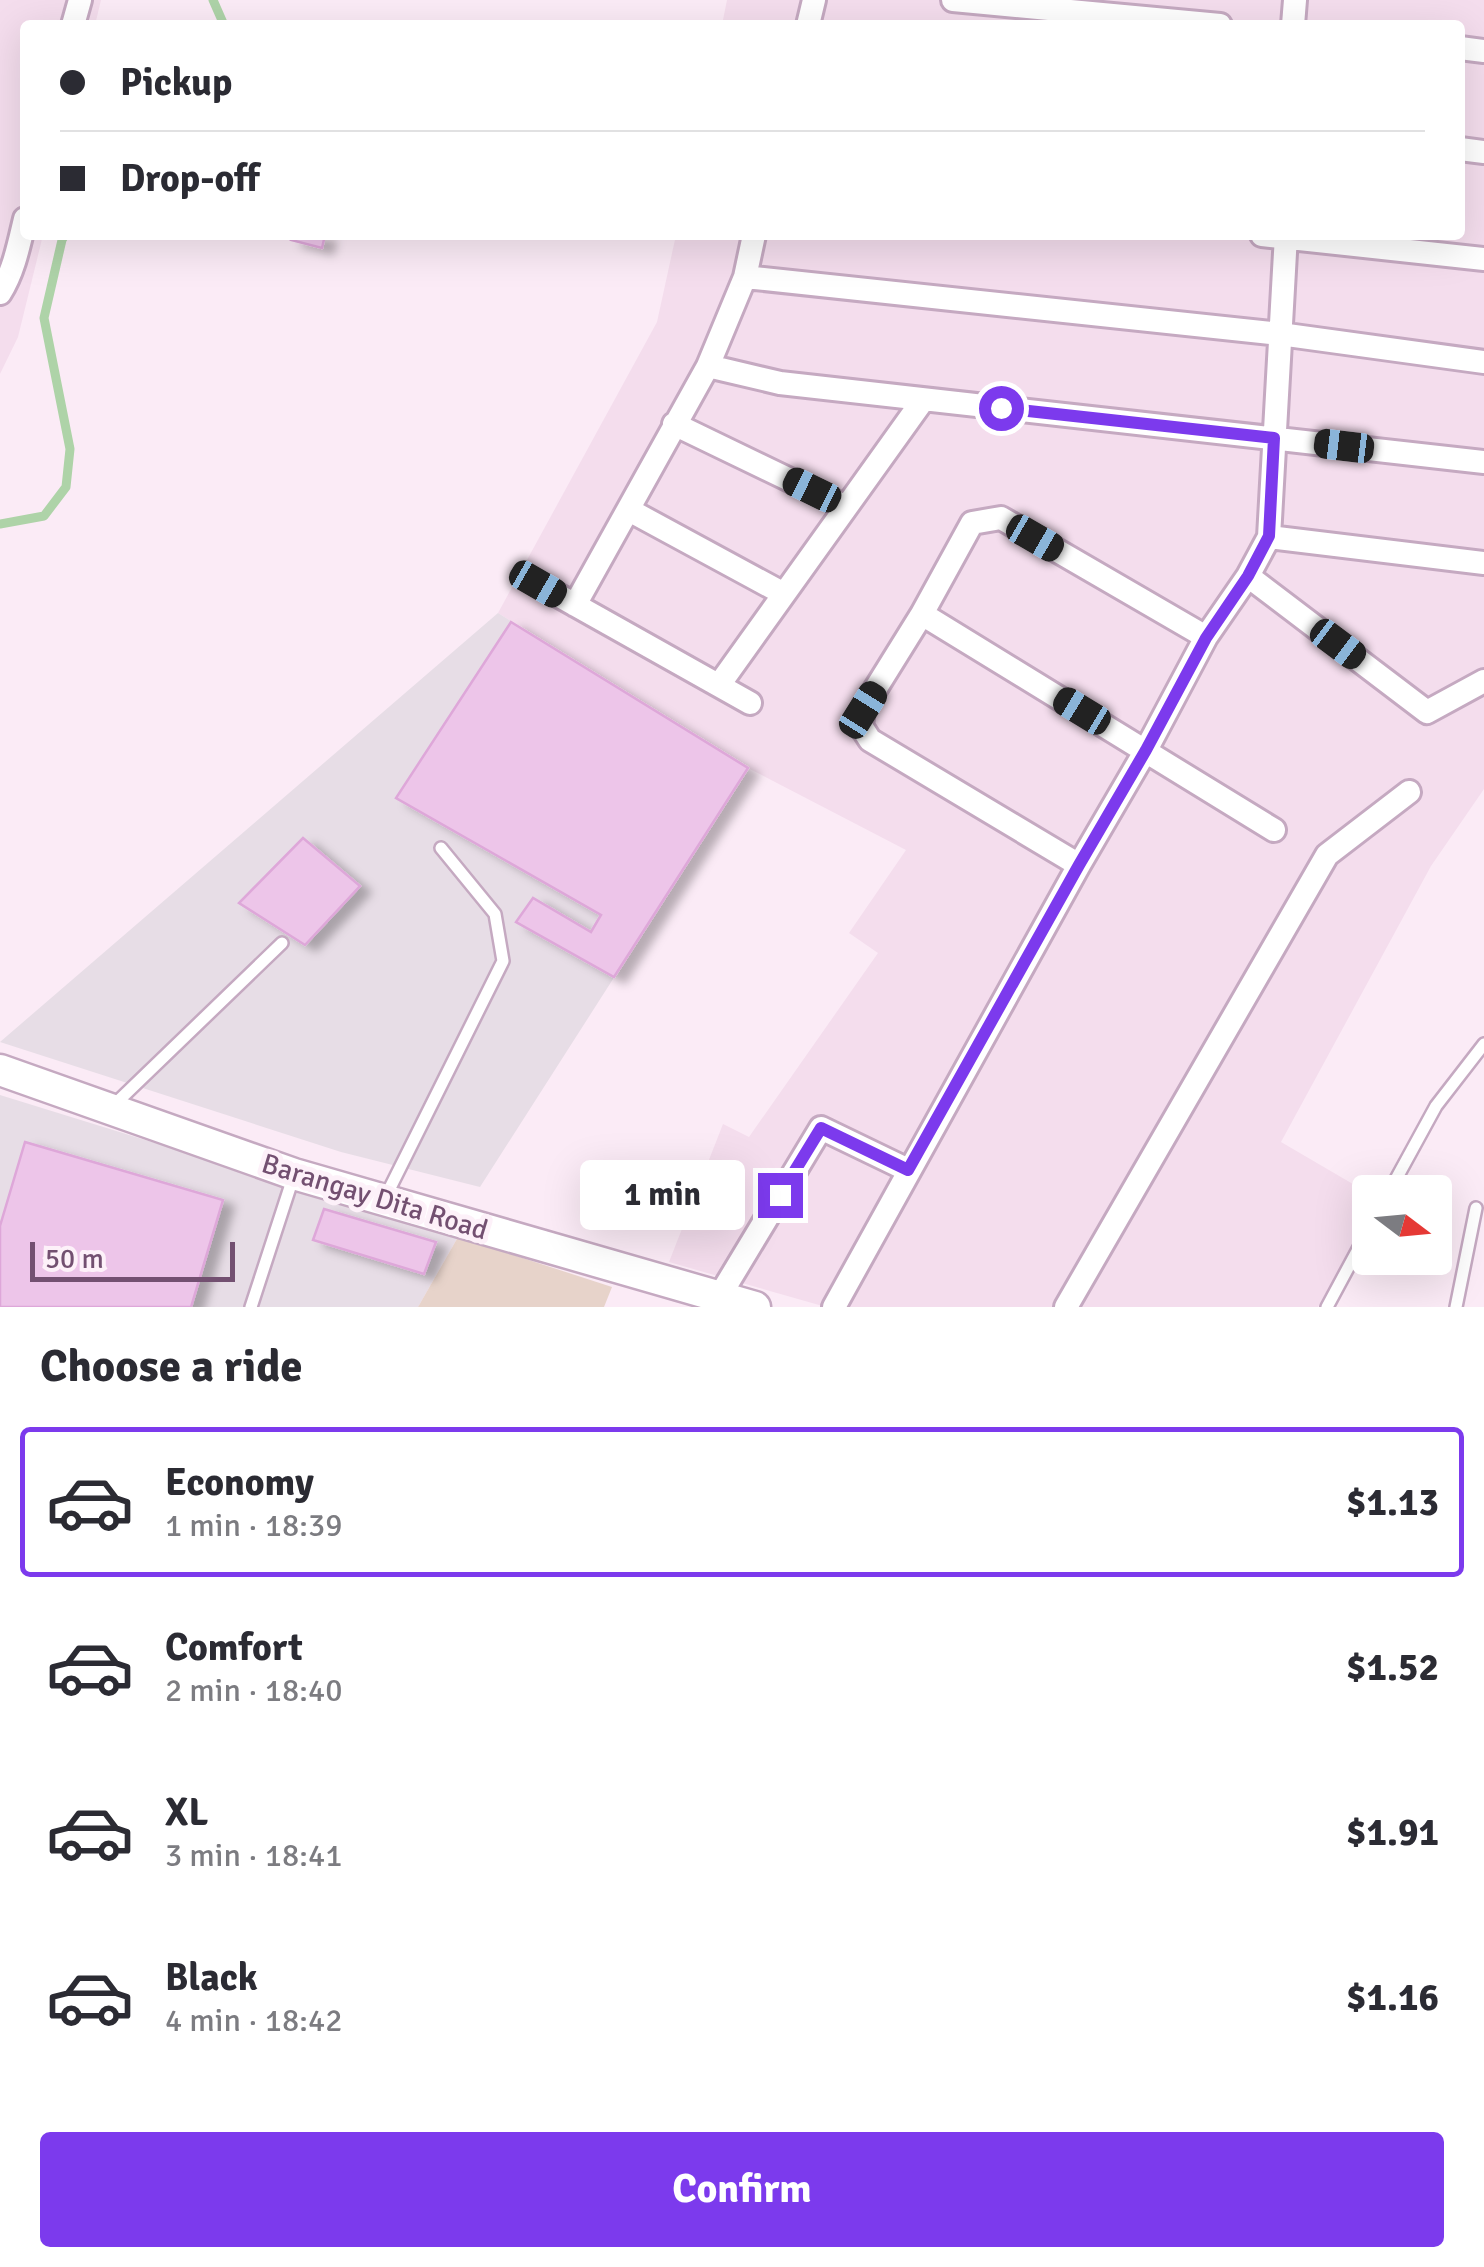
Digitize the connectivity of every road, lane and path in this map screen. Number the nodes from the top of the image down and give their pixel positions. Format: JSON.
{"nodes":[{"id":1,"x":953,"y":0,"type":"edge"},
{"id":2,"x":1167,"y":20,"type":"edge"},
{"id":3,"x":20,"y":239,"type":"edge"},
{"id":4,"x":753,"y":240,"type":"edge"},
{"id":5,"x":1286,"y":240,"type":"edge"},
{"id":6,"x":1322,"y":240,"type":"edge"},
{"id":7,"x":1484,"y":258,"type":"edge"},
{"id":8,"x":744,"y":277,"type":"junction"},
{"id":9,"x":0,"y":293,"type":"edge"},
{"id":10,"x":1280,"y":334,"type":"junction"},
{"id":11,"x":1484,"y":362,"type":"edge"},
{"id":12,"x":708,"y":366,"type":"junction"},
{"id":13,"x":923,"y":400,"type":"junction"},
{"id":14,"x":674,"y":424,"type":"junction"},
{"id":15,"x":1274,"y":438,"type":"junction"},
{"id":16,"x":1484,"y":462,"type":"edge"},
{"id":17,"x":846,"y":507,"type":"junction"},
{"id":18,"x":628,"y":510,"type":"junction"},
{"id":19,"x":1269,"y":536,"type":"junction"},
{"id":20,"x":1484,"y":563,"type":"edge"},
{"id":21,"x":1248,"y":576,"type":"junction"},
{"id":22,"x":538,"y":584,"type":"dead end"},
{"id":23,"x":784,"y":594,"type":"junction"},
{"id":24,"x":575,"y":604,"type":"junction"},
{"id":25,"x":922,"y":614,"type":"junction"},
{"id":26,"x":1206,"y":638,"type":"junction"},
{"id":27,"x":1484,"y":681,"type":"edge"},
{"id":28,"x":719,"y":686,"type":"junction"},
{"id":29,"x":750,"y":703,"type":"dead end"},
{"id":30,"x":1146,"y":750,"type":"junction"},
{"id":31,"x":1409,"y":792,"type":"dead end"},
{"id":32,"x":1274,"y":830,"type":"dead end"},
{"id":33,"x":442,"y":848,"type":"dead end"},
{"id":34,"x":1079,"y":865,"type":"junction"},
{"id":35,"x":282,"y":943,"type":"dead end"},
{"id":36,"x":1484,"y":1044,"type":"edge"},
{"id":37,"x":0,"y":1070,"type":"edge"},
{"id":38,"x":110,"y":1109,"type":"junction"},
{"id":39,"x":908,"y":1170,"type":"junction"},
{"id":40,"x":294,"y":1174,"type":"junction"},
{"id":41,"x":1398,"y":1175,"type":"edge"},
{"id":42,"x":384,"y":1200,"type":"junction"},
{"id":43,"x":1476,"y":1208,"type":"dead end"},
{"id":44,"x":1352,"y":1261,"type":"edge"},
{"id":45,"x":715,"y":1301,"type":"edge"},
{"id":46,"x":251,"y":1307,"type":"edge"},
{"id":47,"x":755,"y":1307,"type":"edge"},
{"id":48,"x":834,"y":1307,"type":"edge"},
{"id":49,"x":1066,"y":1307,"type":"edge"},
{"id":50,"x":1327,"y":1307,"type":"edge"},
{"id":51,"x":1456,"y":1307,"type":"edge"}],
"edges":[{"from":1,"to":2,"type":"street"},
{"from":3,"to":9,"type":"street"},
{"from":4,"to":8,"type":"street"},
{"from":5,"to":10,"type":"street"},
{"from":6,"to":7,"type":"street"},
{"from":8,"to":10,"type":"street"},
{"from":8,"to":12,"type":"street"},
{"from":10,"to":11,"type":"street"},
{"from":10,"to":15,"type":"street"},
{"from":12,"to":13,"type":"street"},
{"from":12,"to":14,"type":"street"},
{"from":13,"to":15,"type":"street"},
{"from":13,"to":17,"type":"street"},
{"from":14,"to":17,"type":"street"},
{"from":14,"to":18,"type":"street"},
{"from":15,"to":16,"type":"street"},
{"from":15,"to":19,"type":"street"},
{"from":17,"to":23,"type":"street"},
{"from":18,"to":23,"type":"street"},
{"from":18,"to":24,"type":"street"},
{"from":19,"to":20,"type":"street"},
{"from":19,"to":21,"type":"street"},
{"from":21,"to":26,"type":"street"},
{"from":21,"to":27,"type":"street"},
{"from":22,"to":24,"type":"street"},
{"from":23,"to":28,"type":"street"},
{"from":24,"to":28,"type":"street"},
{"from":25,"to":26,"type":"street"},
{"from":25,"to":30,"type":"street"},
{"from":25,"to":34,"type":"street"},
{"from":26,"to":30,"type":"street"},
{"from":28,"to":29,"type":"street"},
{"from":30,"to":32,"type":"street"},
{"from":30,"to":34,"type":"street"},
{"from":31,"to":49,"type":"street"},
{"from":33,"to":42,"type":"lane"},
{"from":34,"to":39,"type":"street"},
{"from":35,"to":38,"type":"lane"},
{"from":36,"to":41,"type":"lane"},
{"from":37,"to":38,"type":"street","name":"Barangay Dita Road"},
{"from":38,"to":40,"type":"street","name":"Barangay Dita Road"},
{"from":39,"to":45,"type":"street"},
{"from":39,"to":48,"type":"street"},
{"from":40,"to":42,"type":"street","name":"Barangay Dita Road"},
{"from":40,"to":46,"type":"lane"},
{"from":42,"to":45,"type":"street","name":"Barangay Dita Road"},
{"from":43,"to":51,"type":"lane"},
{"from":44,"to":50,"type":"lane"},
{"from":45,"to":47,"type":"street","name":"Barangay Dita Road"}]}
